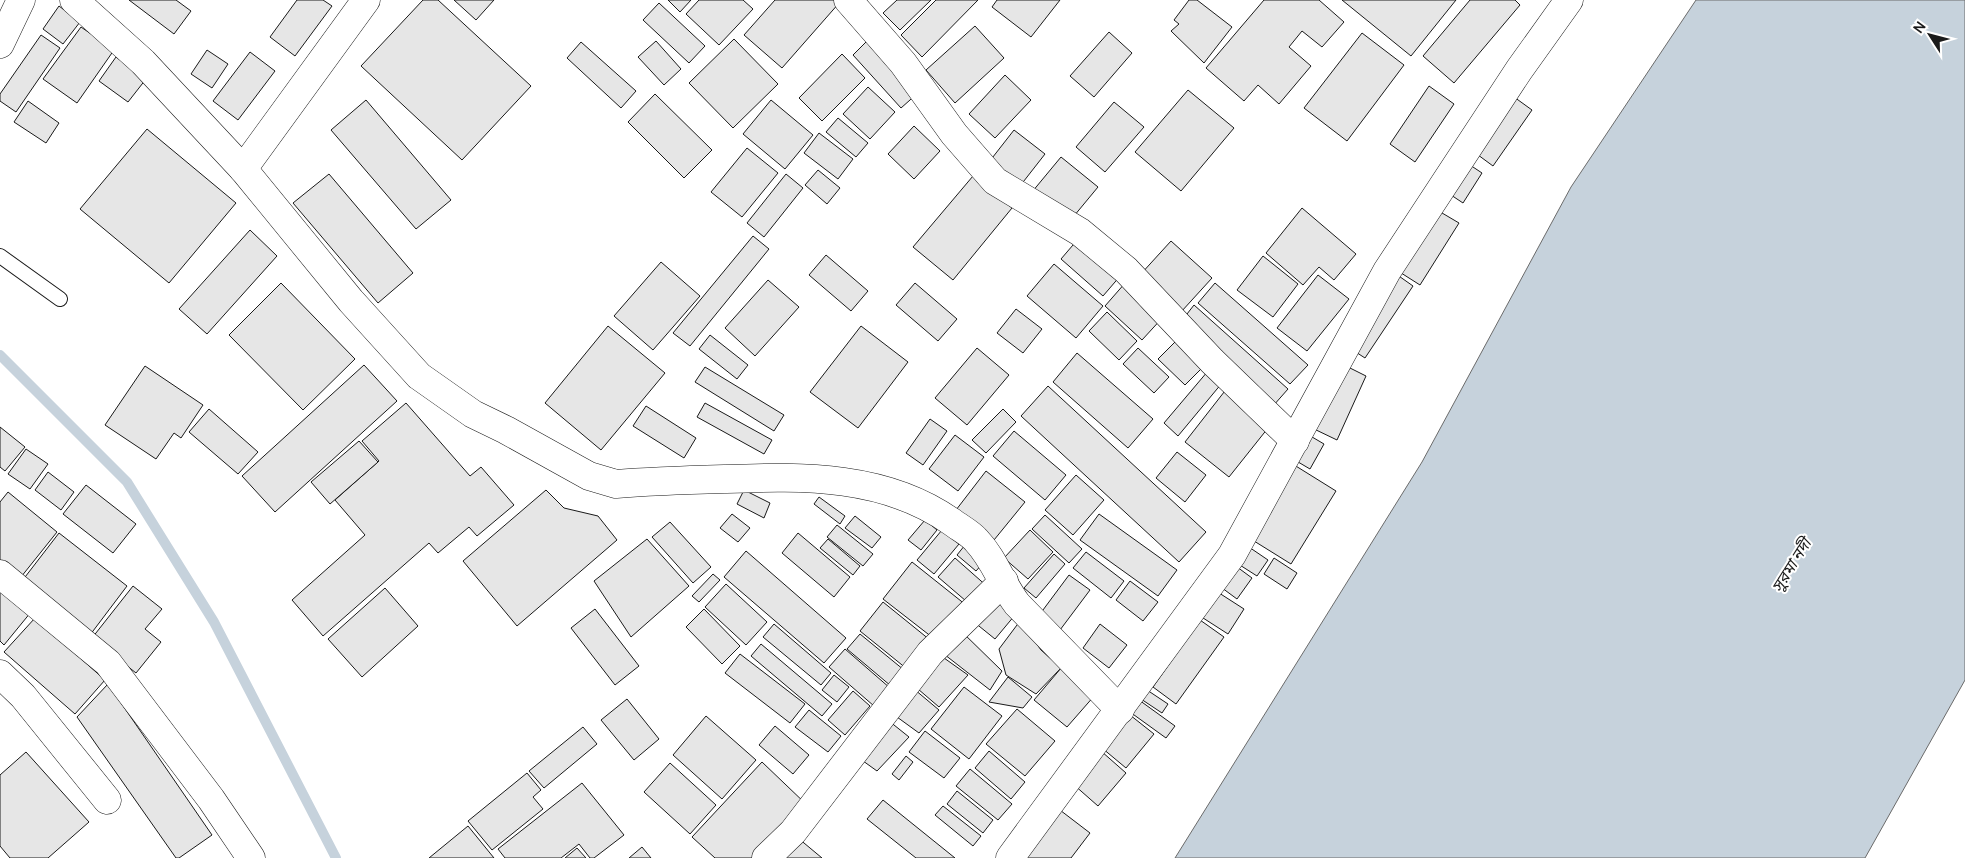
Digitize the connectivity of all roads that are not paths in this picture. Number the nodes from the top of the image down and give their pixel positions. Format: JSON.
{"nodes":[{"id":1,"x":21,"y":0,"type":"edge"},
{"id":2,"x":74,"y":0,"type":"edge"},
{"id":3,"x":366,"y":0,"type":"edge"},
{"id":4,"x":848,"y":0,"type":"edge"},
{"id":5,"x":1569,"y":0,"type":"edge"},
{"id":6,"x":0,"y":44,"type":"edge"},
{"id":7,"x":243,"y":169,"type":"junction"},
{"id":8,"x":0,"y":256,"type":"edge"},
{"id":9,"x":60,"y":299,"type":"dead end"},
{"id":10,"x":1295,"y":442,"type":"junction"},
{"id":11,"x":0,"y":574,"type":"edge"},
{"id":12,"x":1004,"y":581,"type":"junction"},
{"id":13,"x":0,"y":674,"type":"edge"},
{"id":14,"x":1120,"y":710,"type":"junction"},
{"id":15,"x":107,"y":800,"type":"dead end"},
{"id":16,"x":251,"y":858,"type":"edge"},
{"id":17,"x":766,"y":858,"type":"edge"},
{"id":18,"x":1010,"y":858,"type":"edge"}],
"edges":[{"from":1,"to":6,"type":"street"},
{"from":2,"to":7,"type":"street"},
{"from":3,"to":7,"type":"street"},
{"from":4,"to":10,"type":"street"},
{"from":5,"to":10,"type":"street"},
{"from":7,"to":12,"type":"street"},
{"from":8,"to":9,"type":"lane"},
{"from":10,"to":14,"type":"street"},
{"from":11,"to":16,"type":"street"},
{"from":12,"to":14,"type":"street"},
{"from":12,"to":17,"type":"street"},
{"from":13,"to":15,"type":"street"},
{"from":14,"to":18,"type":"street"}]}
